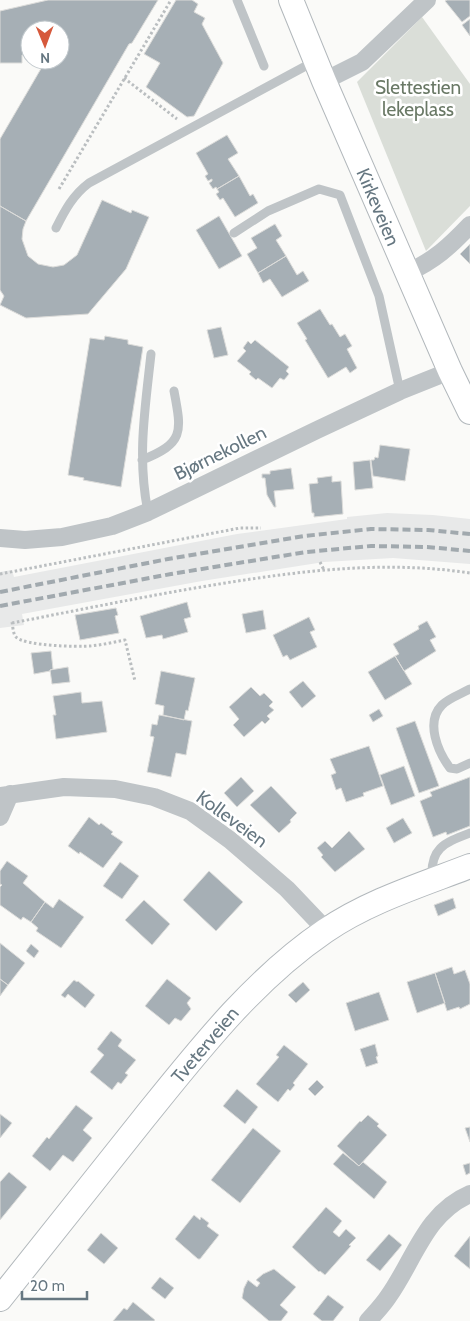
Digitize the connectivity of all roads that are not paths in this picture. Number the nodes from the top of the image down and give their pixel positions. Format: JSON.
{"nodes":[{"id":1,"x":237,"y":0,"type":"edge"},
{"id":2,"x":291,"y":0,"type":"edge"},
{"id":3,"x":427,"y":0,"type":"edge"},
{"id":4,"x":264,"y":66,"type":"dead end"},
{"id":5,"x":319,"y":71,"type":"junction"},
{"id":6,"x":470,"y":225,"type":"edge"},
{"id":7,"x":56,"y":228,"type":"dead end"},
{"id":8,"x":234,"y":233,"type":"dead end"},
{"id":9,"x":407,"y":273,"type":"junction"},
{"id":10,"x":151,"y":354,"type":"dead end"},
{"id":11,"x":450,"y":371,"type":"junction"},
{"id":12,"x":174,"y":391,"type":"dead end"},
{"id":13,"x":400,"y":391,"type":"junction"},
{"id":14,"x":470,"y":412,"type":"edge"},
{"id":15,"x":142,"y":460,"type":"junction"},
{"id":16,"x":148,"y":512,"type":"junction"},
{"id":17,"x":0,"y":538,"type":"edge"},
{"id":18,"x":470,"y":689,"type":"edge"},
{"id":19,"x":470,"y":763,"type":"edge"},
{"id":20,"x":5,"y":795,"type":"edge"},
{"id":21,"x":0,"y":817,"type":"edge"},
{"id":22,"x":470,"y":833,"type":"edge"},
{"id":23,"x":470,"y":866,"type":"edge"},
{"id":24,"x":432,"y":881,"type":"junction"},
{"id":25,"x":326,"y":930,"type":"junction"},
{"id":26,"x":470,"y":1194,"type":"edge"},
{"id":27,"x":0,"y":1299,"type":"edge"},
{"id":28,"x":368,"y":1321,"type":"edge"}],
"edges":[{"from":1,"to":4,"type":"lane"},
{"from":2,"to":5,"type":"street","name":"Kirkeveien"},
{"from":3,"to":5,"type":"street"},
{"from":5,"to":7,"type":"lane"},
{"from":5,"to":9,"type":"street","name":"Kirkeveien"},
{"from":6,"to":9,"type":"street"},
{"from":8,"to":13,"type":"lane"},
{"from":9,"to":11,"type":"street","name":"Kirkeveien"},
{"from":10,"to":15,"type":"lane"},
{"from":11,"to":13,"type":"street","name":"Bjørnekollen"},
{"from":11,"to":14,"type":"street","name":"Kirkeveien"},
{"from":12,"to":15,"type":"lane"},
{"from":13,"to":16,"type":"street","name":"Bjørnekollen"},
{"from":15,"to":16,"type":"lane"},
{"from":16,"to":17,"type":"street","name":"Bjørnekollen"},
{"from":18,"to":19,"type":"lane"},
{"from":20,"to":21,"type":"street"},
{"from":20,"to":25,"type":"street","name":"Kolleveien"},
{"from":22,"to":24,"type":"lane"},
{"from":23,"to":24,"type":"street","name":"Tveterveien"},
{"from":24,"to":25,"type":"street","name":"Tveterveien"},
{"from":25,"to":27,"type":"street","name":"Tveterveien"},
{"from":26,"to":28,"type":"street"}]}
